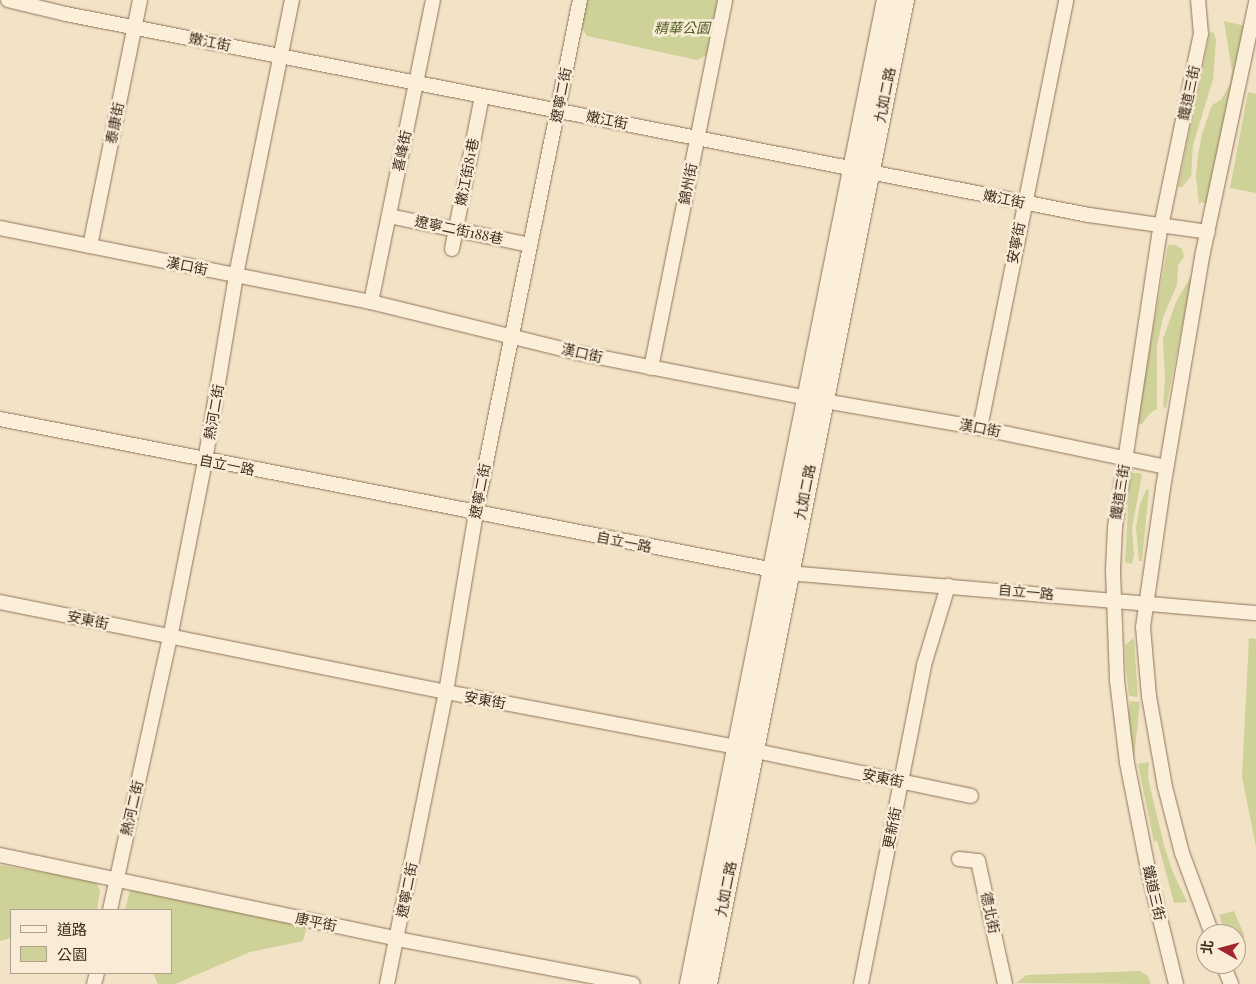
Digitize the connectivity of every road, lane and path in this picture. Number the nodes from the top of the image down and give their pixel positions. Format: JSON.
{"nodes":[{"id":1,"x":8,"y":0,"type":"edge"},
{"id":2,"x":140,"y":0,"type":"edge"},
{"id":3,"x":292,"y":0,"type":"edge"},
{"id":4,"x":433,"y":0,"type":"edge"},
{"id":5,"x":580,"y":0,"type":"edge"},
{"id":6,"x":725,"y":0,"type":"edge"},
{"id":7,"x":887,"y":0,"type":"edge"},
{"id":8,"x":904,"y":0,"type":"edge"},
{"id":9,"x":1066,"y":0,"type":"edge"},
{"id":10,"x":1198,"y":0,"type":"edge"},
{"id":11,"x":1256,"y":3,"type":"edge"},
{"id":12,"x":134,"y":27,"type":"junction"},
{"id":13,"x":281,"y":56,"type":"junction"},
{"id":14,"x":416,"y":82,"type":"junction"},
{"id":15,"x":482,"y":96,"type":"junction"},
{"id":16,"x":558,"y":111,"type":"junction"},
{"id":17,"x":697,"y":138,"type":"junction"},
{"id":18,"x":861,"y":170,"type":"junction"},
{"id":19,"x":1024,"y":203,"type":"junction"},
{"id":20,"x":389,"y":216,"type":"junction"},
{"id":21,"x":1161,"y":224,"type":"junction"},
{"id":22,"x":0,"y":228,"type":"edge"},
{"id":23,"x":456,"y":230,"type":"junction"},
{"id":24,"x":1208,"y":232,"type":"junction"},
{"id":25,"x":530,"y":245,"type":"junction"},
{"id":26,"x":90,"y":246,"type":"junction"},
{"id":27,"x":452,"y":249,"type":"dead end"},
{"id":28,"x":236,"y":276,"type":"junction"},
{"id":29,"x":371,"y":302,"type":"junction"},
{"id":30,"x":512,"y":336,"type":"junction"},
{"id":31,"x":651,"y":368,"type":"junction"},
{"id":32,"x":815,"y":399,"type":"junction"},
{"id":33,"x":0,"y":419,"type":"edge"},
{"id":34,"x":980,"y":428,"type":"junction"},
{"id":35,"x":1125,"y":460,"type":"junction"},
{"id":36,"x":205,"y":461,"type":"junction"},
{"id":37,"x":1166,"y":467,"type":"junction"},
{"id":38,"x":476,"y":512,"type":"junction"},
{"id":39,"x":781,"y":572,"type":"junction"},
{"id":40,"x":948,"y":586,"type":"junction"},
{"id":41,"x":1114,"y":599,"type":"junction"},
{"id":42,"x":0,"y":602,"type":"edge"},
{"id":43,"x":1146,"y":602,"type":"junction"},
{"id":44,"x":1256,"y":613,"type":"edge"},
{"id":45,"x":170,"y":638,"type":"junction"},
{"id":46,"x":446,"y":692,"type":"junction"},
{"id":47,"x":745,"y":749,"type":"junction"},
{"id":48,"x":901,"y":782,"type":"junction"},
{"id":49,"x":971,"y":796,"type":"dead end"},
{"id":50,"x":0,"y":855,"type":"edge"},
{"id":51,"x":959,"y":859,"type":"dead end"},
{"id":52,"x":117,"y":879,"type":"junction"},
{"id":53,"x":110,"y":909,"type":"edge"},
{"id":54,"x":1208,"y":924,"type":"edge"},
{"id":55,"x":397,"y":939,"type":"junction"},
{"id":56,"x":386,"y":984,"type":"edge"},
{"id":57,"x":633,"y":984,"type":"edge"},
{"id":58,"x":690,"y":984,"type":"edge"},
{"id":59,"x":707,"y":984,"type":"edge"},
{"id":60,"x":861,"y":984,"type":"edge"},
{"id":61,"x":1006,"y":984,"type":"edge"},
{"id":62,"x":1176,"y":984,"type":"edge"}],
"edges":[{"from":1,"to":12,"type":"street","name":"嫩江街"},
{"from":2,"to":12,"type":"street","name":"泰康街"},
{"from":3,"to":13,"type":"street","name":"熱河二街"},
{"from":4,"to":14,"type":"street","name":"喜峰街"},
{"from":5,"to":16,"type":"street","name":"遼寧二街"},
{"from":6,"to":17,"type":"street","name":"錦州街"},
{"from":7,"to":18,"type":"street","name":"九如二路"},
{"from":8,"to":18,"type":"street","name":"九如二路"},
{"from":9,"to":19,"type":"street","name":"安寧街"},
{"from":10,"to":21,"type":"street","name":"鐵道三街"},
{"from":11,"to":24,"type":"street"},
{"from":12,"to":13,"type":"street","name":"嫩江街"},
{"from":12,"to":26,"type":"street","name":"泰康街"},
{"from":13,"to":14,"type":"street","name":"嫩江街"},
{"from":13,"to":28,"type":"street","name":"熱河二街"},
{"from":14,"to":15,"type":"street","name":"嫩江街"},
{"from":14,"to":20,"type":"street","name":"喜峰街"},
{"from":15,"to":16,"type":"street","name":"嫩江街"},
{"from":15,"to":23,"type":"street","name":"嫩江街81巷"},
{"from":16,"to":17,"type":"street","name":"嫩江街"},
{"from":16,"to":25,"type":"street","name":"遼寧二街"},
{"from":17,"to":18,"type":"street","name":"嫩江街"},
{"from":17,"to":31,"type":"street","name":"錦州街"},
{"from":18,"to":19,"type":"street","name":"嫩江街"},
{"from":18,"to":32,"type":"street","name":"九如二路"},
{"from":19,"to":21,"type":"street","name":"嫩江街"},
{"from":19,"to":34,"type":"street","name":"安寧街"},
{"from":20,"to":23,"type":"street","name":"遼寧二街188巷"},
{"from":20,"to":29,"type":"street","name":"喜峰街"},
{"from":21,"to":24,"type":"street","name":"嫩江街"},
{"from":21,"to":35,"type":"street","name":"鐵道三街"},
{"from":22,"to":26,"type":"street","name":"漢口街"},
{"from":23,"to":25,"type":"street","name":"遼寧二街188巷"},
{"from":23,"to":27,"type":"street","name":"嫩江街81巷"},
{"from":24,"to":37,"type":"street"},
{"from":25,"to":30,"type":"street","name":"遼寧二街"},
{"from":26,"to":28,"type":"street","name":"漢口街"},
{"from":28,"to":29,"type":"street","name":"漢口街"},
{"from":28,"to":36,"type":"street","name":"熱河二街"},
{"from":29,"to":30,"type":"street","name":"漢口街"},
{"from":30,"to":31,"type":"street","name":"漢口街"},
{"from":30,"to":38,"type":"street","name":"遼寧二街"},
{"from":31,"to":32,"type":"street","name":"漢口街"},
{"from":32,"to":34,"type":"street","name":"漢口街"},
{"from":32,"to":39,"type":"street","name":"九如二路"},
{"from":33,"to":36,"type":"street","name":"自立一路"},
{"from":34,"to":35,"type":"street","name":"漢口街"},
{"from":35,"to":37,"type":"street","name":"漢口街"},
{"from":35,"to":41,"type":"street","name":"鐵道三街"},
{"from":36,"to":38,"type":"street","name":"自立一路"},
{"from":36,"to":45,"type":"street","name":"熱河二街"},
{"from":37,"to":43,"type":"street"},
{"from":38,"to":39,"type":"street","name":"自立一路"},
{"from":38,"to":46,"type":"street","name":"遼寧二街"},
{"from":39,"to":40,"type":"street","name":"自立一路"},
{"from":39,"to":47,"type":"street","name":"九如二路"},
{"from":40,"to":41,"type":"street","name":"自立一路"},
{"from":40,"to":48,"type":"street","name":"更新街"},
{"from":41,"to":43,"type":"street","name":"自立一路"},
{"from":41,"to":62,"type":"street","name":"鐵道三街"},
{"from":42,"to":45,"type":"street","name":"安東街"},
{"from":43,"to":44,"type":"street","name":"自立一路"},
{"from":43,"to":54,"type":"street"},
{"from":45,"to":46,"type":"street","name":"安東街"},
{"from":45,"to":52,"type":"street","name":"熱河二街"},
{"from":46,"to":47,"type":"street","name":"安東街"},
{"from":46,"to":55,"type":"street","name":"遼寧二街"},
{"from":47,"to":48,"type":"street","name":"安東街"},
{"from":47,"to":58,"type":"street","name":"九如二路"},
{"from":47,"to":59,"type":"street","name":"九如二路"},
{"from":48,"to":49,"type":"street","name":"安東街"},
{"from":48,"to":60,"type":"street","name":"更新街"},
{"from":50,"to":52,"type":"street","name":"康平街"},
{"from":51,"to":61,"type":"street","name":"德北街"},
{"from":52,"to":53,"type":"street","name":"熱河二街"},
{"from":52,"to":55,"type":"street","name":"康平街"},
{"from":55,"to":56,"type":"street","name":"遼寧二街"},
{"from":55,"to":57,"type":"street","name":"康平街"}]}
